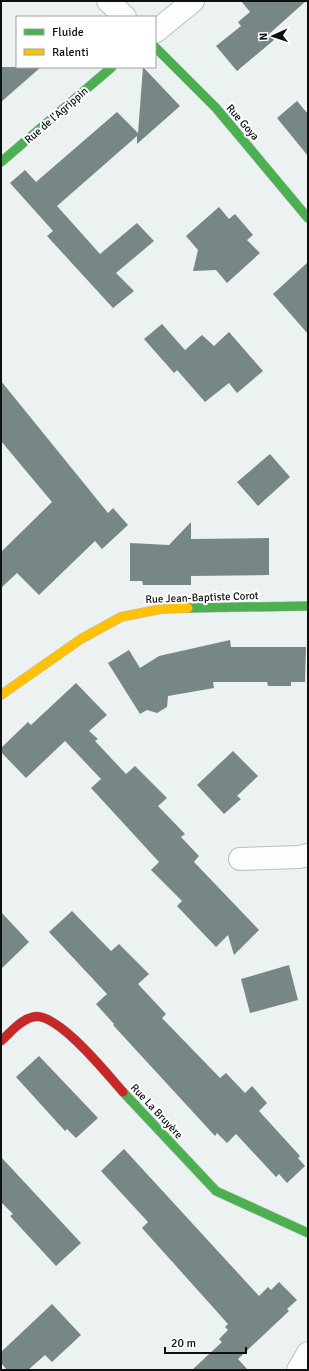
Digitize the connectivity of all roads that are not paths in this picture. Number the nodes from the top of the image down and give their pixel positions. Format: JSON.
{"nodes":[{"id":1,"x":108,"y":1,"type":"edge"},
{"id":2,"x":193,"y":1,"type":"edge"},
{"id":3,"x":124,"y":16,"type":"edge"},
{"id":4,"x":156,"y":31,"type":"edge"},
{"id":5,"x":156,"y":48,"type":"edge"},
{"id":6,"x":111,"y":68,"type":"edge"},
{"id":7,"x":1,"y":162,"type":"edge"},
{"id":8,"x":308,"y":218,"type":"edge"},
{"id":9,"x":308,"y":606,"type":"edge"},
{"id":10,"x":1,"y":694,"type":"edge"},
{"id":11,"x":308,"y":855,"type":"edge"},
{"id":12,"x":240,"y":858,"type":"dead end"},
{"id":13,"x":1,"y":1041,"type":"edge"},
{"id":14,"x":308,"y":1233,"type":"edge"},
{"id":15,"x":308,"y":1353,"type":"edge"},
{"id":16,"x":298,"y":1370,"type":"edge"}],
"edges":[{"from":1,"to":3,"type":"street"},
{"from":2,"to":4,"type":"street"},
{"from":5,"to":8,"type":"street","name":"Rue Goya"},
{"from":6,"to":7,"type":"street","name":"Rue de l'Agrippin"},
{"from":9,"to":10,"type":"street","name":"Rue Jean-Baptiste Corot"},
{"from":11,"to":12,"type":"street"},
{"from":13,"to":14,"type":"street","name":"Rue La Bruyère"},
{"from":15,"to":16,"type":"street"}]}
